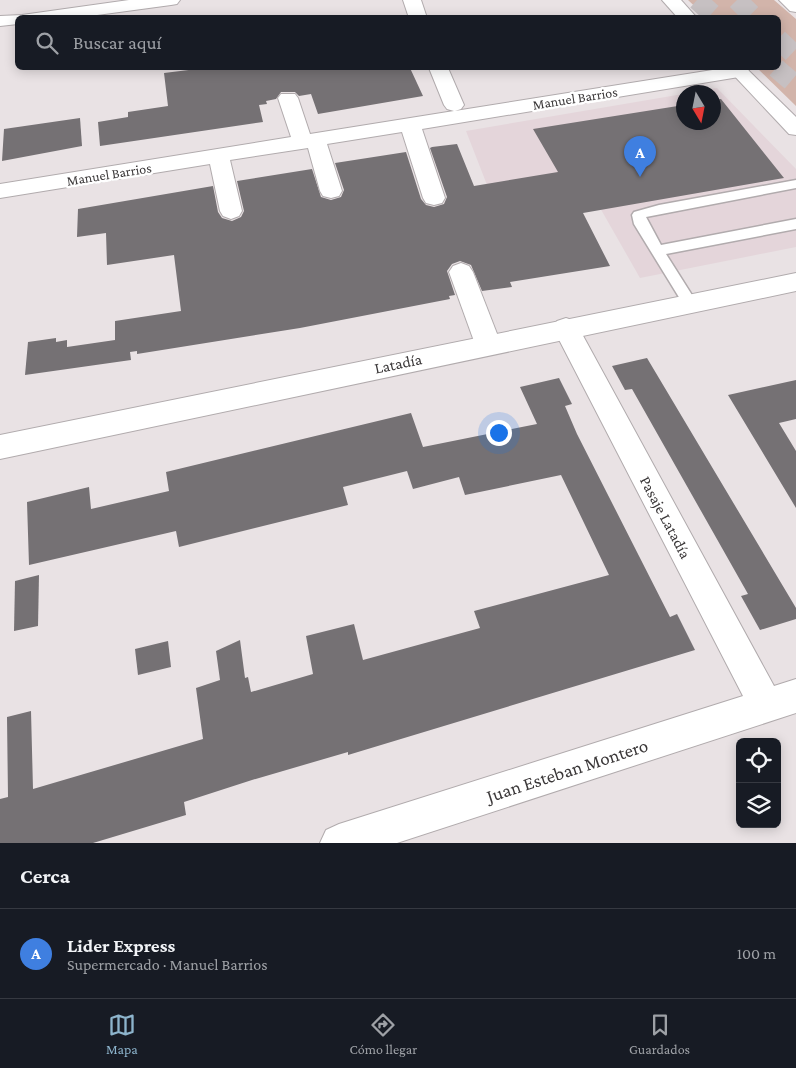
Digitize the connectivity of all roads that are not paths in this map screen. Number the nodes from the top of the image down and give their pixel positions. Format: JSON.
{"nodes":[{"id":1,"x":167,"y":0,"type":"edge"},
{"id":2,"x":412,"y":0,"type":"edge"},
{"id":3,"x":671,"y":0,"type":"edge"},
{"id":4,"x":52,"y":15,"type":"edge"},
{"id":5,"x":417,"y":15,"type":"edge"},
{"id":6,"x":685,"y":15,"type":"edge"},
{"id":7,"x":15,"y":19,"type":"edge"},
{"id":8,"x":0,"y":21,"type":"edge"},
{"id":9,"x":439,"y":70,"type":"edge"},
{"id":10,"x":732,"y":70,"type":"edge"},
{"id":11,"x":739,"y":70,"type":"edge"},
{"id":12,"x":288,"y":98,"type":"dead end"},
{"id":13,"x":454,"y":105,"type":"dead end"},
{"id":14,"x":410,"y":124,"type":"junction"},
{"id":15,"x":796,"y":129,"type":"edge"},
{"id":16,"x":310,"y":142,"type":"junction"},
{"id":17,"x":219,"y":157,"type":"junction"},
{"id":18,"x":796,"y":184,"type":"edge"},
{"id":19,"x":0,"y":191,"type":"edge"},
{"id":20,"x":331,"y":191,"type":"dead end"},
{"id":21,"x":434,"y":198,"type":"dead end"},
{"id":22,"x":231,"y":211,"type":"dead end"},
{"id":23,"x":796,"y":224,"type":"edge"},
{"id":24,"x":658,"y":251,"type":"junction"},
{"id":25,"x":461,"y":272,"type":"dead end"},
{"id":26,"x":796,"y":282,"type":"edge"},
{"id":27,"x":690,"y":304,"type":"junction"},
{"id":28,"x":566,"y":328,"type":"junction"},
{"id":29,"x":488,"y":344,"type":"junction"},
{"id":30,"x":0,"y":446,"type":"edge"},
{"id":31,"x":781,"y":701,"type":"edge"},
{"id":32,"x":339,"y":843,"type":"edge"}],
"edges":[{"from":1,"to":4,"type":"street"},
{"from":2,"to":5,"type":"street"},
{"from":3,"to":6,"type":"street"},
{"from":7,"to":8,"type":"street"},
{"from":9,"to":13,"type":"street"},
{"from":10,"to":14,"type":"street","name":"Manuel Barrios"},
{"from":11,"to":15,"type":"street"},
{"from":12,"to":16,"type":"street"},
{"from":14,"to":16,"type":"street","name":"Manuel Barrios"},
{"from":14,"to":21,"type":"street"},
{"from":16,"to":17,"type":"street","name":"Manuel Barrios"},
{"from":16,"to":20,"type":"street"},
{"from":17,"to":19,"type":"street","name":"Manuel Barrios"},
{"from":17,"to":22,"type":"street"},
{"from":18,"to":24,"type":"lane"},
{"from":23,"to":24,"type":"lane"},
{"from":24,"to":27,"type":"lane"},
{"from":25,"to":29,"type":"street"},
{"from":26,"to":27,"type":"street","name":"Latadía"},
{"from":27,"to":28,"type":"street","name":"Latadía"},
{"from":28,"to":29,"type":"street","name":"Latadía"},
{"from":28,"to":31,"type":"street","name":"Pasaje Latadía"},
{"from":29,"to":30,"type":"street","name":"Latadía"},
{"from":31,"to":32,"type":"street","name":"Juan Esteban Montero"}]}
